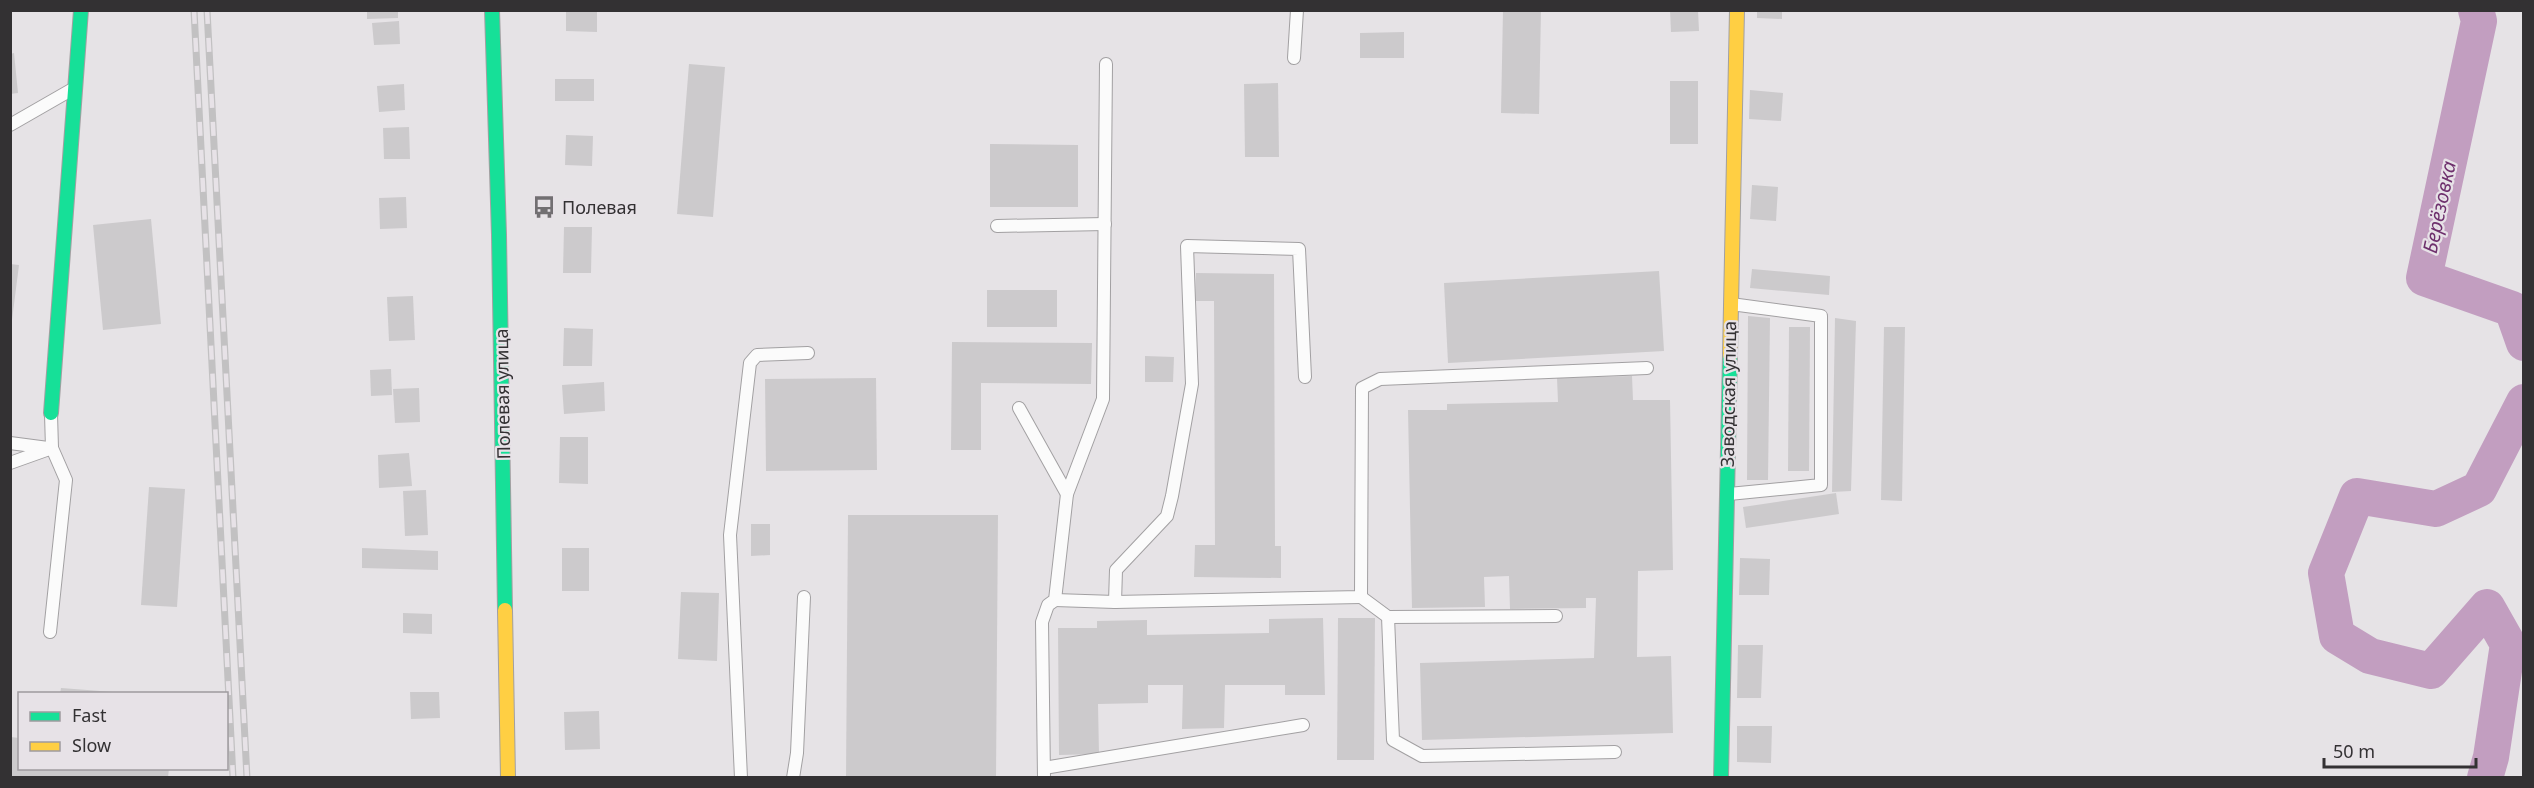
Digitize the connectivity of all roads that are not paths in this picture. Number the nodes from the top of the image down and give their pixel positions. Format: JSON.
{"nodes":[{"id":1,"x":81,"y":10,"type":"edge"},
{"id":2,"x":492,"y":10,"type":"edge"},
{"id":3,"x":1297,"y":10,"type":"edge"},
{"id":4,"x":1737,"y":10,"type":"edge"},
{"id":5,"x":1294,"y":58,"type":"dead end"},
{"id":6,"x":1106,"y":64,"type":"dead end"},
{"id":7,"x":74,"y":88,"type":"junction"},
{"id":8,"x":10,"y":125,"type":"edge"},
{"id":9,"x":1105,"y":224,"type":"junction"},
{"id":10,"x":998,"y":226,"type":"dead end"},
{"id":11,"x":1730,"y":304,"type":"junction"},
{"id":12,"x":808,"y":353,"type":"dead end"},
{"id":13,"x":1647,"y":368,"type":"dead end"},
{"id":14,"x":1305,"y":377,"type":"dead end"},
{"id":15,"x":1019,"y":408,"type":"dead end"},
{"id":16,"x":51,"y":413,"type":"joint"},
{"id":17,"x":10,"y":443,"type":"edge"},
{"id":18,"x":52,"y":448,"type":"junction"},
{"id":19,"x":10,"y":463,"type":"edge"},
{"id":20,"x":1067,"y":494,"type":"junction"},
{"id":21,"x":1727,"y":494,"type":"junction"},
{"id":22,"x":804,"y":597,"type":"dead end"},
{"id":23,"x":1361,"y":597,"type":"junction"},
{"id":24,"x":1055,"y":600,"type":"junction"},
{"id":25,"x":1115,"y":602,"type":"junction"},
{"id":26,"x":1556,"y":616,"type":"dead end"},
{"id":27,"x":1388,"y":617,"type":"junction"},
{"id":28,"x":51,"y":632,"type":"dead end"},
{"id":29,"x":1303,"y":725,"type":"dead end"},
{"id":30,"x":1615,"y":752,"type":"dead end"},
{"id":31,"x":1044,"y":772,"type":"edge"},
{"id":32,"x":508,"y":777,"type":"edge"},
{"id":33,"x":741,"y":777,"type":"edge"},
{"id":34,"x":793,"y":777,"type":"edge"},
{"id":35,"x":1721,"y":777,"type":"edge"}],
"edges":[{"from":1,"to":7,"type":"street"},
{"from":2,"to":32,"type":"street","name":"Полевая улица"},
{"from":3,"to":5,"type":"lane"},
{"from":4,"to":11,"type":"street","name":"Заводская улица"},
{"from":6,"to":9,"type":"lane"},
{"from":7,"to":8,"type":"lane"},
{"from":7,"to":16,"type":"street"},
{"from":9,"to":10,"type":"lane"},
{"from":9,"to":20,"type":"lane"},
{"from":11,"to":21,"type":"street","name":"Заводская улица"},
{"from":11,"to":21,"type":"lane"},
{"from":12,"to":33,"type":"lane"},
{"from":13,"to":23,"type":"lane"},
{"from":14,"to":25,"type":"lane"},
{"from":15,"to":20,"type":"lane"},
{"from":16,"to":18,"type":"lane"},
{"from":17,"to":18,"type":"lane"},
{"from":18,"to":19,"type":"lane"},
{"from":18,"to":28,"type":"lane"},
{"from":20,"to":24,"type":"lane"},
{"from":21,"to":35,"type":"street","name":"Заводская улица"},
{"from":22,"to":34,"type":"lane"},
{"from":23,"to":25,"type":"lane"},
{"from":23,"to":27,"type":"lane"},
{"from":24,"to":25,"type":"lane"},
{"from":24,"to":31,"type":"lane"},
{"from":26,"to":27,"type":"lane"},
{"from":27,"to":30,"type":"lane"},
{"from":29,"to":31,"type":"lane"}]}
